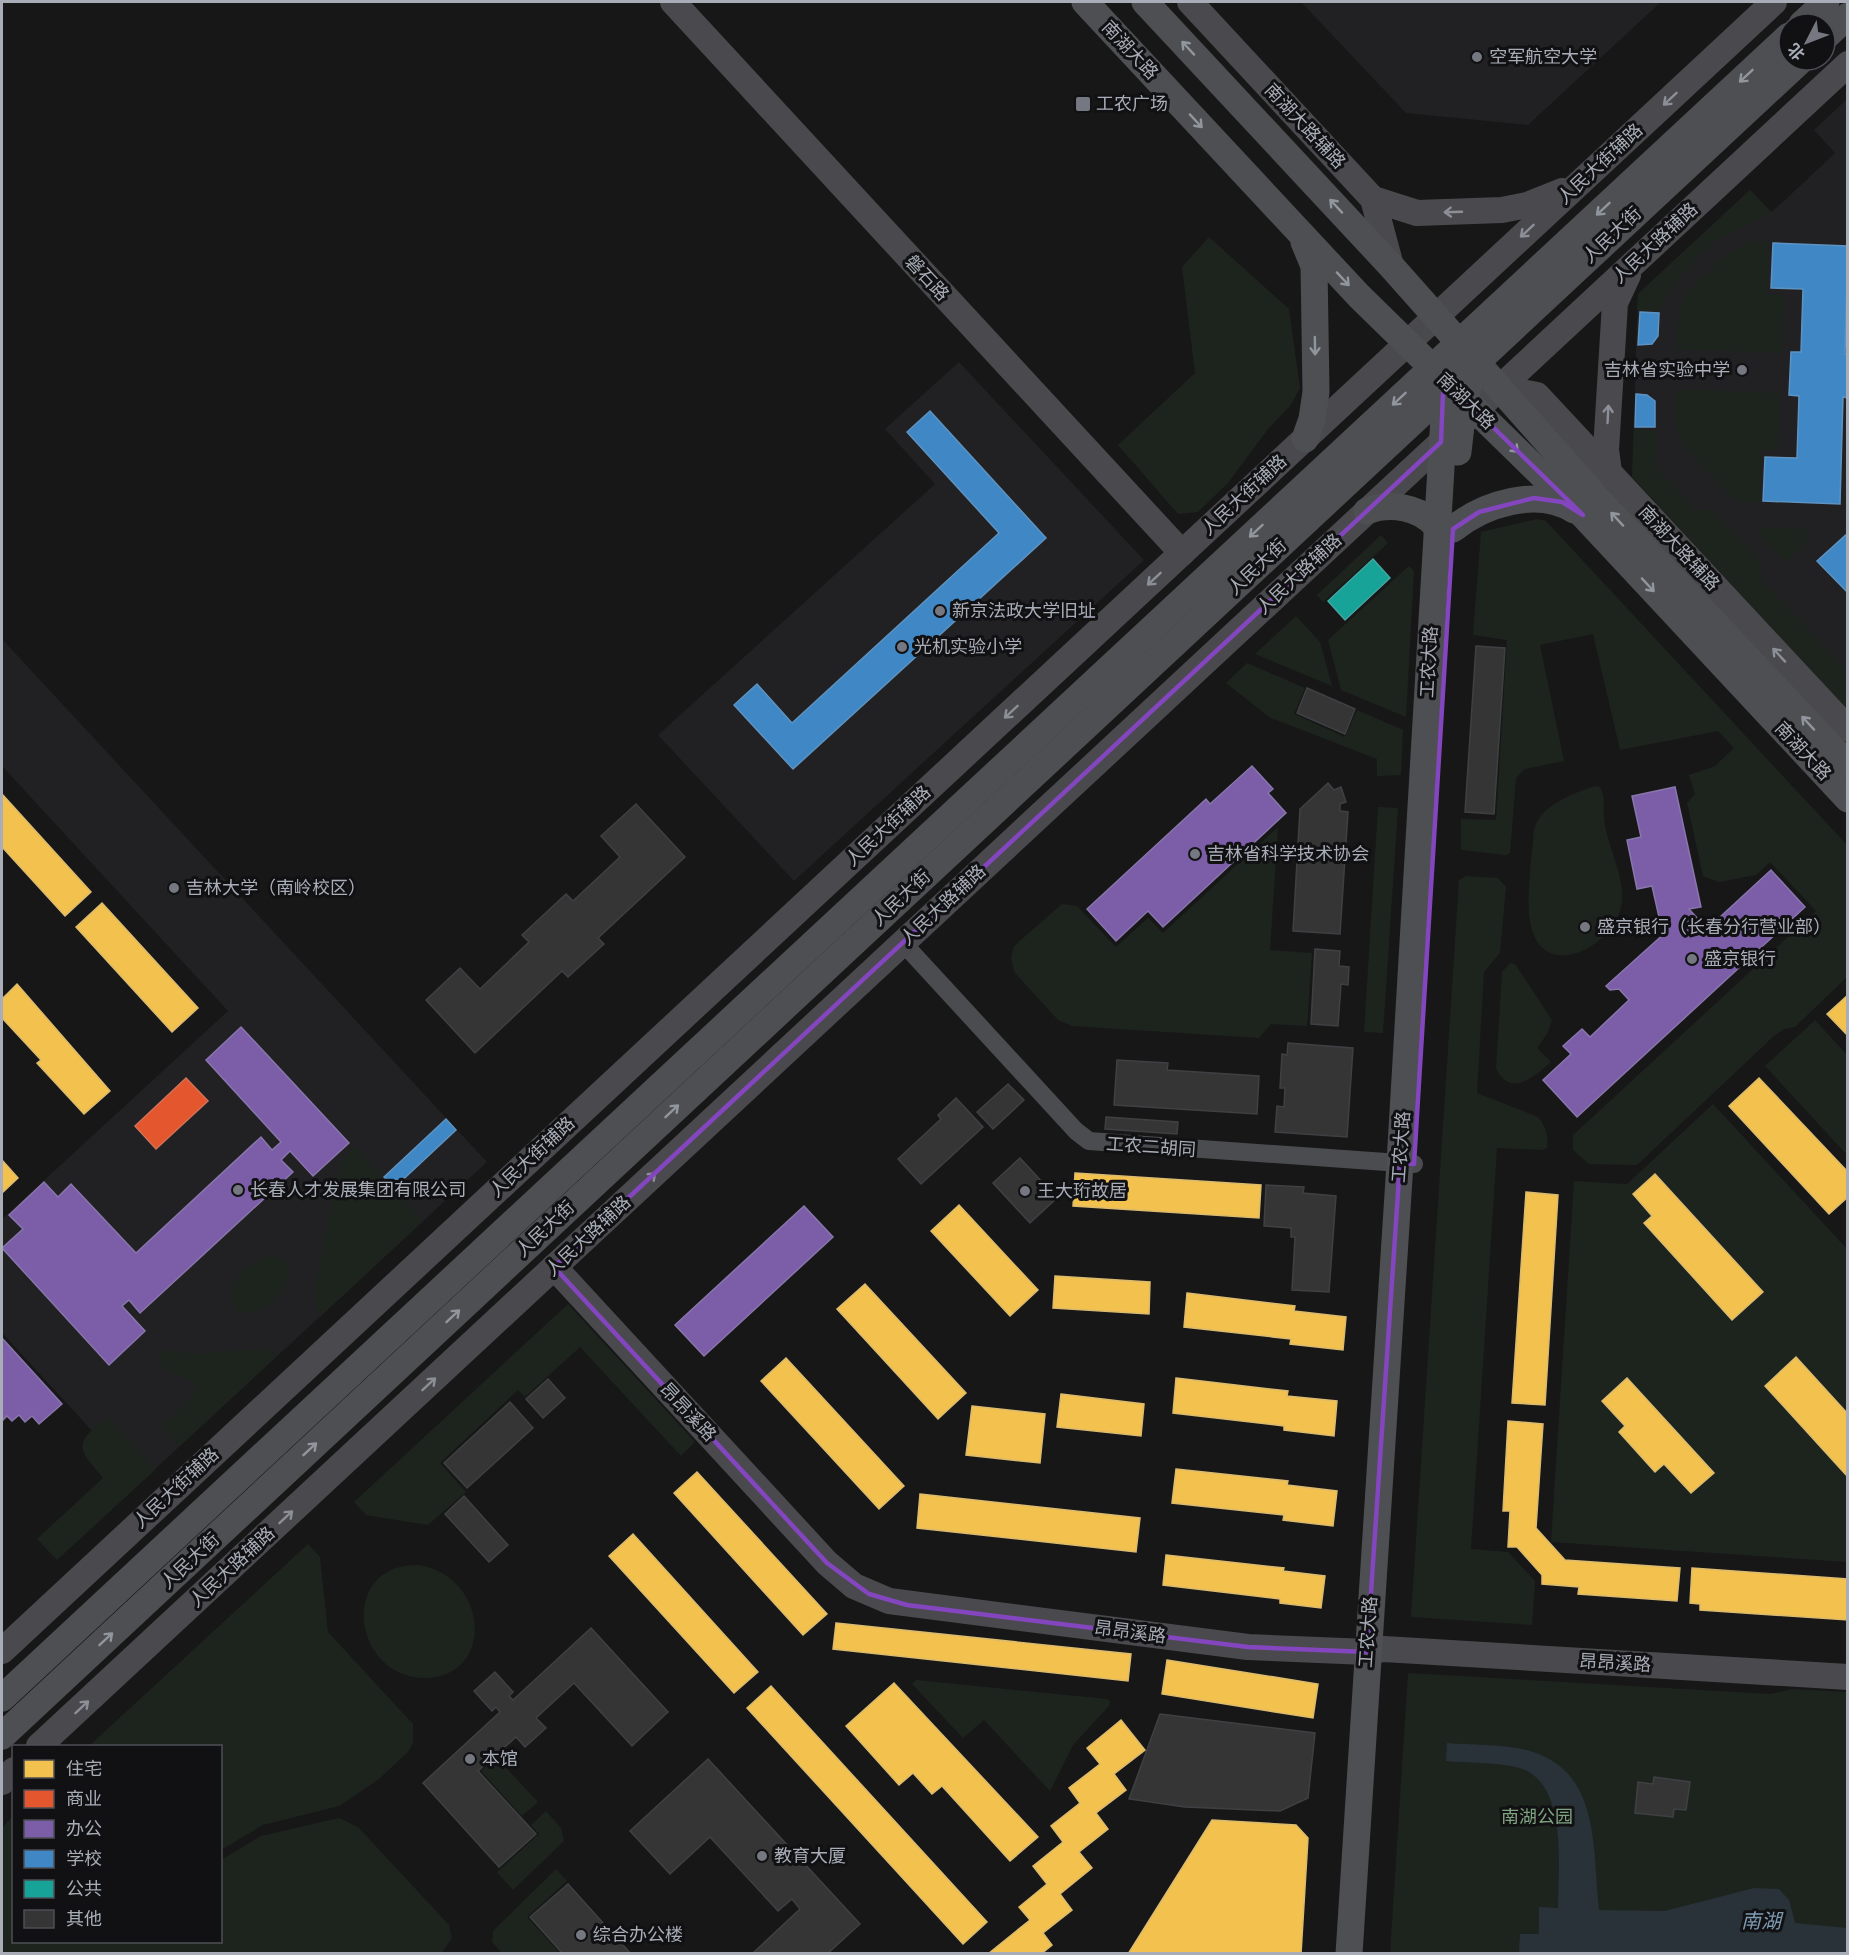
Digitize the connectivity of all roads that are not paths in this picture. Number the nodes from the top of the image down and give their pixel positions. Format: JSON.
{"nodes":[{"id":1,"x":673,"y":2,"type":"edge"},
{"id":2,"x":1085,"y":2,"type":"edge"},
{"id":3,"x":1145,"y":2,"type":"edge"},
{"id":4,"x":1190,"y":2,"type":"edge"},
{"id":5,"x":1774,"y":2,"type":"edge"},
{"id":6,"x":1777,"y":48,"type":"edge"},
{"id":7,"x":1848,"y":64,"type":"edge"},
{"id":8,"x":1787,"y":72,"type":"edge"},
{"id":9,"x":1587,"y":176,"type":"junction"},
{"id":10,"x":1373,"y":199,"type":"junction"},
{"id":11,"x":1296,"y":228,"type":"junction"},
{"id":12,"x":1646,"y":251,"type":"junction"},
{"id":13,"x":1392,"y":266,"type":"junction"},
{"id":14,"x":1436,"y":316,"type":"junction"},
{"id":15,"x":1407,"y":343,"type":"junction"},
{"id":16,"x":1468,"y":352,"type":"junction"},
{"id":17,"x":1500,"y":388,"type":"junction"},
{"id":18,"x":1452,"y":401,"type":"junction"},
{"id":19,"x":1305,"y":439,"type":"junction"},
{"id":20,"x":1609,"y":472,"type":"junction"},
{"id":21,"x":1367,"y":511,"type":"junction"},
{"id":22,"x":1583,"y":515,"type":"junction"},
{"id":23,"x":1445,"y":528,"type":"junction"},
{"id":24,"x":1182,"y":553,"type":"junction"},
{"id":25,"x":1848,"y":729,"type":"edge"},
{"id":26,"x":1848,"y":765,"type":"edge"},
{"id":27,"x":1848,"y":799,"type":"edge"},
{"id":28,"x":903,"y":943,"type":"junction"},
{"id":29,"x":1407,"y":1163,"type":"junction"},
{"id":30,"x":554,"y":1267,"type":"junction"},
{"id":31,"x":2,"y":1651,"type":"edge"},
{"id":32,"x":1375,"y":1651,"type":"junction"},
{"id":33,"x":1848,"y":1677,"type":"edge"},
{"id":34,"x":2,"y":1698,"type":"edge"},
{"id":35,"x":2,"y":1736,"type":"edge"},
{"id":36,"x":40,"y":1745,"type":"edge"},
{"id":37,"x":1349,"y":1953,"type":"edge"},
{"id":38,"x":1365,"y":1953,"type":"edge"}],
"edges":[{"from":1,"to":24,"type":"main road","name":"磐石路"},
{"from":2,"to":11,"type":"main road","name":"南湖大路","one_way":true},
{"from":13,"to":3,"type":"main road","name":"南湖大路","one_way":true},
{"from":4,"to":10,"type":"main road","name":"南湖大路辅路"},
{"from":5,"to":9,"type":"main road","name":"人民大街辅路","one_way":true},
{"from":6,"to":16,"type":"main road","name":"人民大街","one_way":true},
{"from":7,"to":12,"type":"main road","name":"人民大路辅路"},
{"from":8,"to":16,"type":"main road","name":"人民大街"},
{"from":9,"to":10,"type":"main road","one_way":true},
{"from":9,"to":14,"type":"main road","name":"人民大街辅路","one_way":true},
{"from":10,"to":13,"type":"main road","name":"南湖大路辅路"},
{"from":11,"to":15,"type":"main road","name":"南湖大路","one_way":true},
{"from":11,"to":19,"type":"main road","one_way":true},
{"from":12,"to":17,"type":"main road","name":"人民大路辅路"},
{"from":20,"to":12,"type":"main road","one_way":true},
{"from":13,"to":14,"type":"main road","name":"南湖大路"},
{"from":14,"to":15,"type":"main road","name":"人民大街辅路"},
{"from":14,"to":16,"type":"main road","name":"南湖大路"},
{"from":15,"to":18,"type":"main road","name":"南湖大路"},
{"from":15,"to":19,"type":"main road","name":"人民大街辅路"},
{"from":16,"to":17,"type":"main road","name":"南湖大路"},
{"from":16,"to":18,"type":"main road","name":"工农大路"},
{"from":17,"to":18,"type":"main road","name":"人民大路辅路"},
{"from":17,"to":20,"type":"main road","name":"南湖大路辅路"},
{"from":26,"to":17,"type":"main road","name":"南湖大路","one_way":true},
{"from":18,"to":21,"type":"main road","name":"人民大路辅路"},
{"from":18,"to":22,"type":"main road","name":"南湖大路","one_way":true},
{"from":18,"to":23,"type":"main road","name":"工农大路"},
{"from":18,"to":34,"type":"main road","name":"人民大街","one_way":true},
{"from":35,"to":18,"type":"main road","name":"人民大街","one_way":true},
{"from":19,"to":24,"type":"main road","name":"人民大街辅路"},
{"from":25,"to":20,"type":"main road","name":"南湖大路辅路","one_way":true},
{"from":21,"to":23,"type":"main road"},
{"from":21,"to":28,"type":"main road","name":"人民大路辅路"},
{"from":22,"to":23,"type":"main road"},
{"from":22,"to":27,"type":"main road","name":"南湖大路","one_way":true},
{"from":23,"to":29,"type":"main road","name":"工农大路"},
{"from":24,"to":31,"type":"main road","name":"人民大街辅路","one_way":true},
{"from":28,"to":29,"type":"street","name":"工农二胡同"},
{"from":30,"to":28,"type":"main road","name":"人民大路辅路","one_way":true},
{"from":29,"to":32,"type":"main road","name":"工农大路"},
{"from":30,"to":32,"type":"main road","name":"昂昂溪路"},
{"from":36,"to":30,"type":"main road","name":"人民大路辅路","one_way":true},
{"from":32,"to":33,"type":"main road","name":"昂昂溪路"},
{"from":32,"to":37,"type":"main road","name":"工农大路"},
{"from":32,"to":38,"type":"main road","name":"工农大路"}]}
